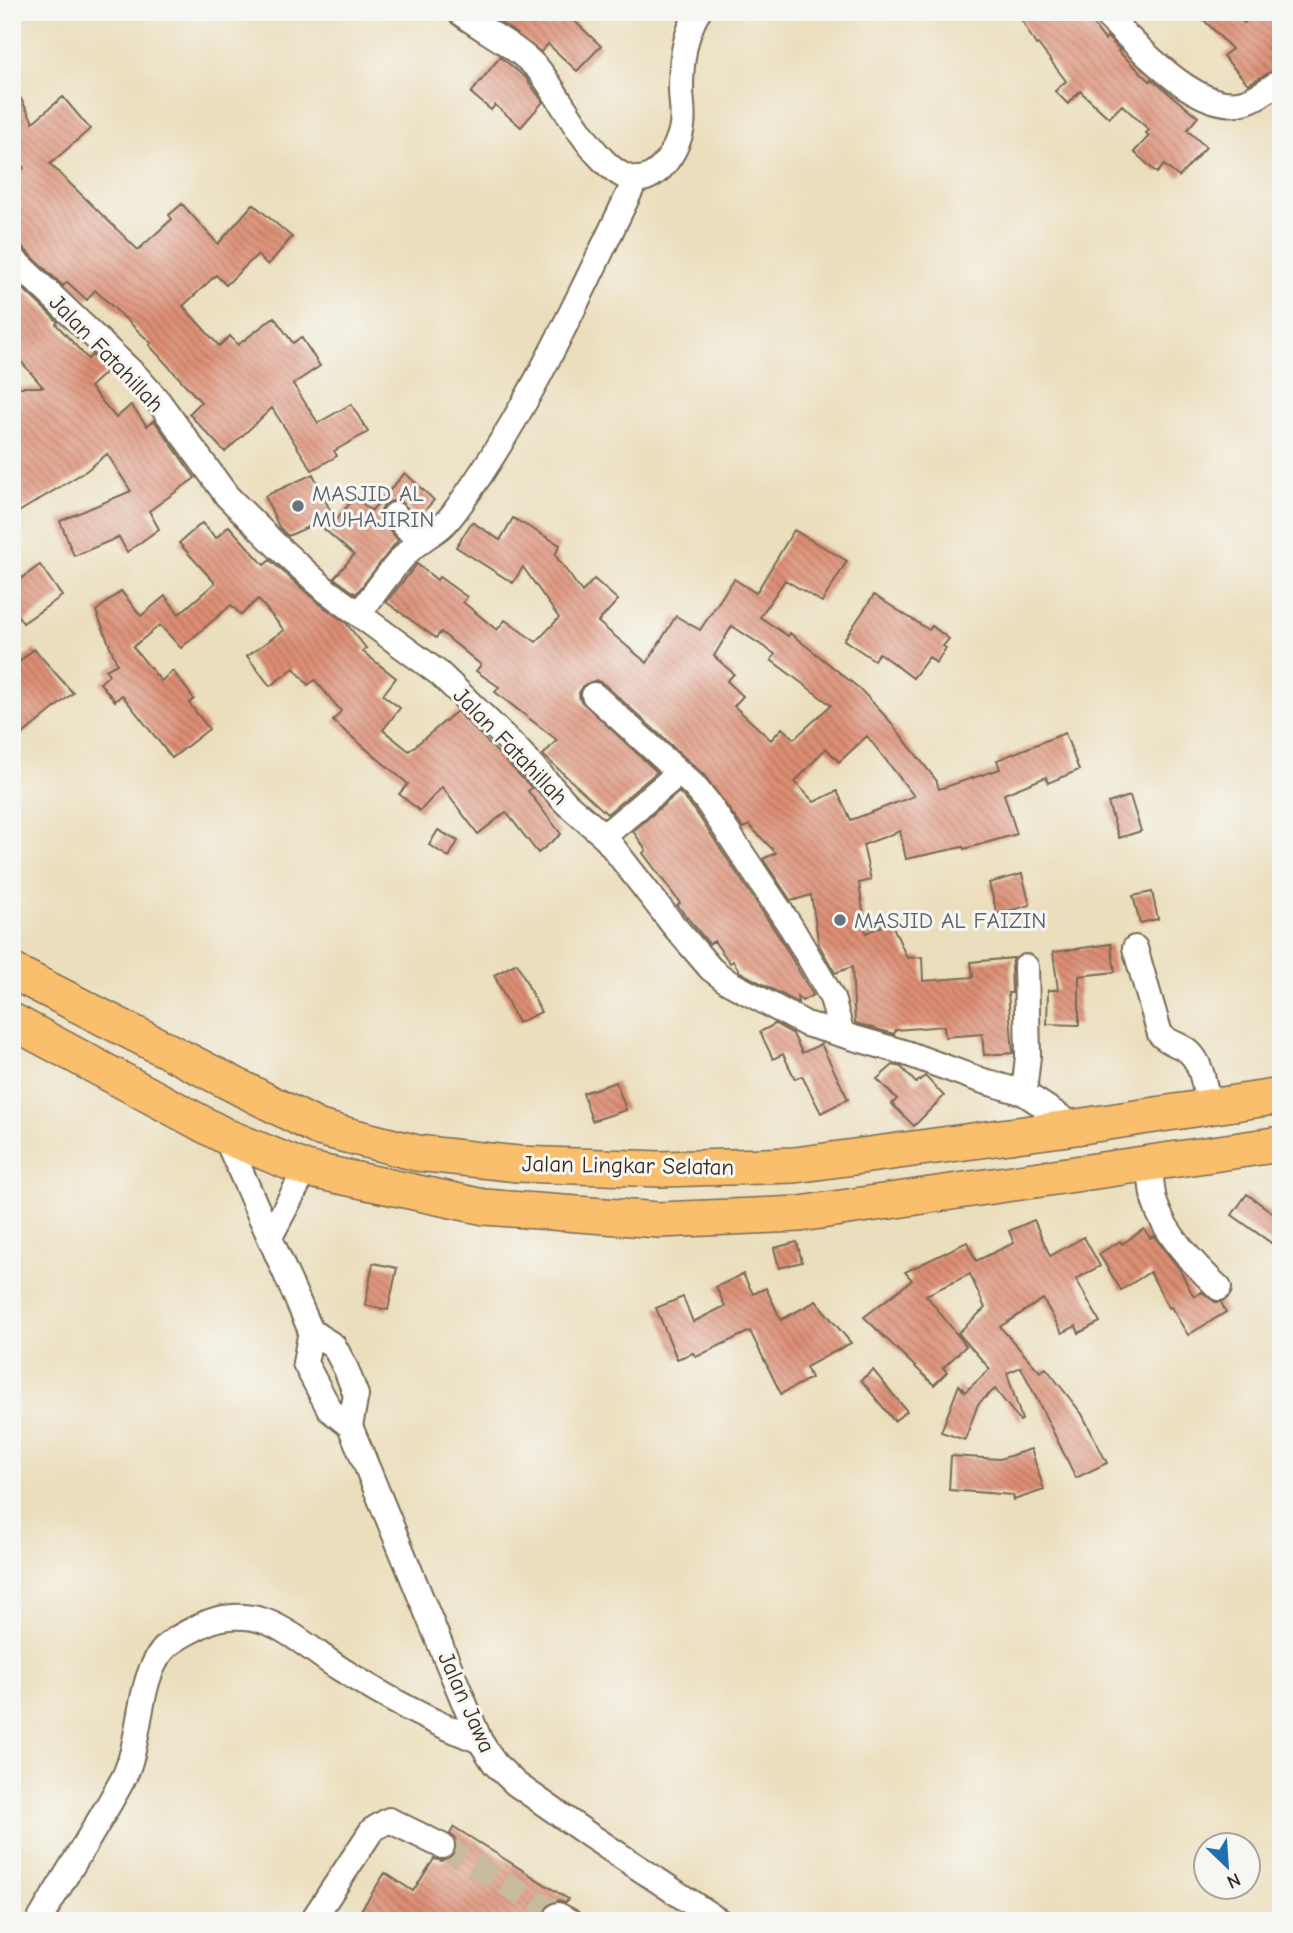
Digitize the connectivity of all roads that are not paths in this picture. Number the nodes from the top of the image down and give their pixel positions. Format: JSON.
{"nodes":[{"id":1,"x":459,"y":12,"type":"edge"},
{"id":2,"x":698,"y":12,"type":"edge"},
{"id":3,"x":1103,"y":12,"type":"edge"},
{"id":4,"x":1281,"y":81,"type":"edge"},
{"id":5,"x":636,"y":179,"type":"junction"},
{"id":6,"x":12,"y":258,"type":"edge"},
{"id":7,"x":395,"y":516,"type":"dead end"},
{"id":8,"x":420,"y":542,"type":"junction"},
{"id":9,"x":359,"y":614,"type":"junction"},
{"id":10,"x":594,"y":695,"type":"dead end"},
{"id":11,"x":679,"y":773,"type":"junction"},
{"id":12,"x":604,"y":836,"type":"junction"},
{"id":13,"x":1135,"y":948,"type":"dead end"},
{"id":14,"x":1026,"y":967,"type":"dead end"},
{"id":15,"x":12,"y":971,"type":"edge"},
{"id":16,"x":17,"y":1030,"type":"edge"},
{"id":17,"x":842,"y":1034,"type":"junction"},
{"id":18,"x":1024,"y":1093,"type":"junction"},
{"id":19,"x":1281,"y":1096,"type":"edge"},
{"id":20,"x":1209,"y":1108,"type":"junction"},
{"id":21,"x":1076,"y":1127,"type":"junction"},
{"id":22,"x":225,"y":1136,"type":"junction"},
{"id":23,"x":1281,"y":1144,"type":"edge"},
{"id":24,"x":417,"y":1153,"type":"junction"},
{"id":25,"x":1150,"y":1164,"type":"junction"},
{"id":26,"x":306,"y":1169,"type":"junction"},
{"id":27,"x":415,"y":1193,"type":"junction"},
{"id":28,"x":270,"y":1237,"type":"junction"},
{"id":29,"x":1219,"y":1288,"type":"dead end"},
{"id":30,"x":311,"y":1331,"type":"junction"},
{"id":31,"x":351,"y":1426,"type":"junction"},
{"id":32,"x":480,"y":1741,"type":"junction"},
{"id":33,"x":442,"y":1846,"type":"tunnel mouth"},
{"id":34,"x":38,"y":1921,"type":"edge"},
{"id":35,"x":312,"y":1921,"type":"edge"},
{"id":36,"x":719,"y":1921,"type":"edge"}],
"edges":[{"from":1,"to":5,"type":"street"},
{"from":2,"to":5,"type":"street"},
{"from":3,"to":4,"type":"street"},
{"from":5,"to":8,"type":"street"},
{"from":6,"to":9,"type":"street","name":"Jalan Fatahillah"},
{"from":7,"to":8,"type":"street"},
{"from":8,"to":9,"type":"street"},
{"from":9,"to":12,"type":"street","name":"Jalan Fatahillah"},
{"from":10,"to":11,"type":"street"},
{"from":11,"to":12,"type":"street"},
{"from":11,"to":17,"type":"street"},
{"from":12,"to":17,"type":"street","name":"Jalan Fatahillah"},
{"from":13,"to":20,"type":"street"},
{"from":14,"to":18,"type":"street"},
{"from":15,"to":24,"type":"highway","name":"Jalan Lingkar Selatan"},
{"from":16,"to":22,"type":"highway","name":"Jalan Lingkar Selatan"},
{"from":17,"to":18,"type":"street","name":"Jalan Fatahillah"},
{"from":18,"to":21,"type":"street","name":"Jalan Fatahillah"},
{"from":19,"to":20,"type":"highway","name":"Jalan Lingkar Selatan"},
{"from":20,"to":21,"type":"highway","name":"Jalan Lingkar Selatan"},
{"from":21,"to":24,"type":"highway","name":"Jalan Lingkar Selatan"},
{"from":22,"to":26,"type":"highway","name":"Jalan Lingkar Selatan"},
{"from":22,"to":28,"type":"street","name":"Jalan Jawa"},
{"from":23,"to":25,"type":"highway","name":"Jalan Lingkar Selatan"},
{"from":24,"to":27,"type":"highway"},
{"from":25,"to":27,"type":"highway","name":"Jalan Lingkar Selatan"},
{"from":25,"to":29,"type":"street"},
{"from":26,"to":27,"type":"highway","name":"Jalan Lingkar Selatan"},
{"from":26,"to":28,"type":"street"},
{"from":28,"to":30,"type":"street","name":"Jalan Jawa"},
{"from":30,"to":31,"type":"street","name":"Jalan Jawa"},
{"from":30,"to":31,"type":"street","name":"Jalan Jawa"},
{"from":31,"to":32,"type":"street","name":"Jalan Jawa"},
{"from":32,"to":34,"type":"street"},
{"from":32,"to":36,"type":"street","name":"Jalan Jawa"},
{"from":33,"to":35,"type":"street"}]}
